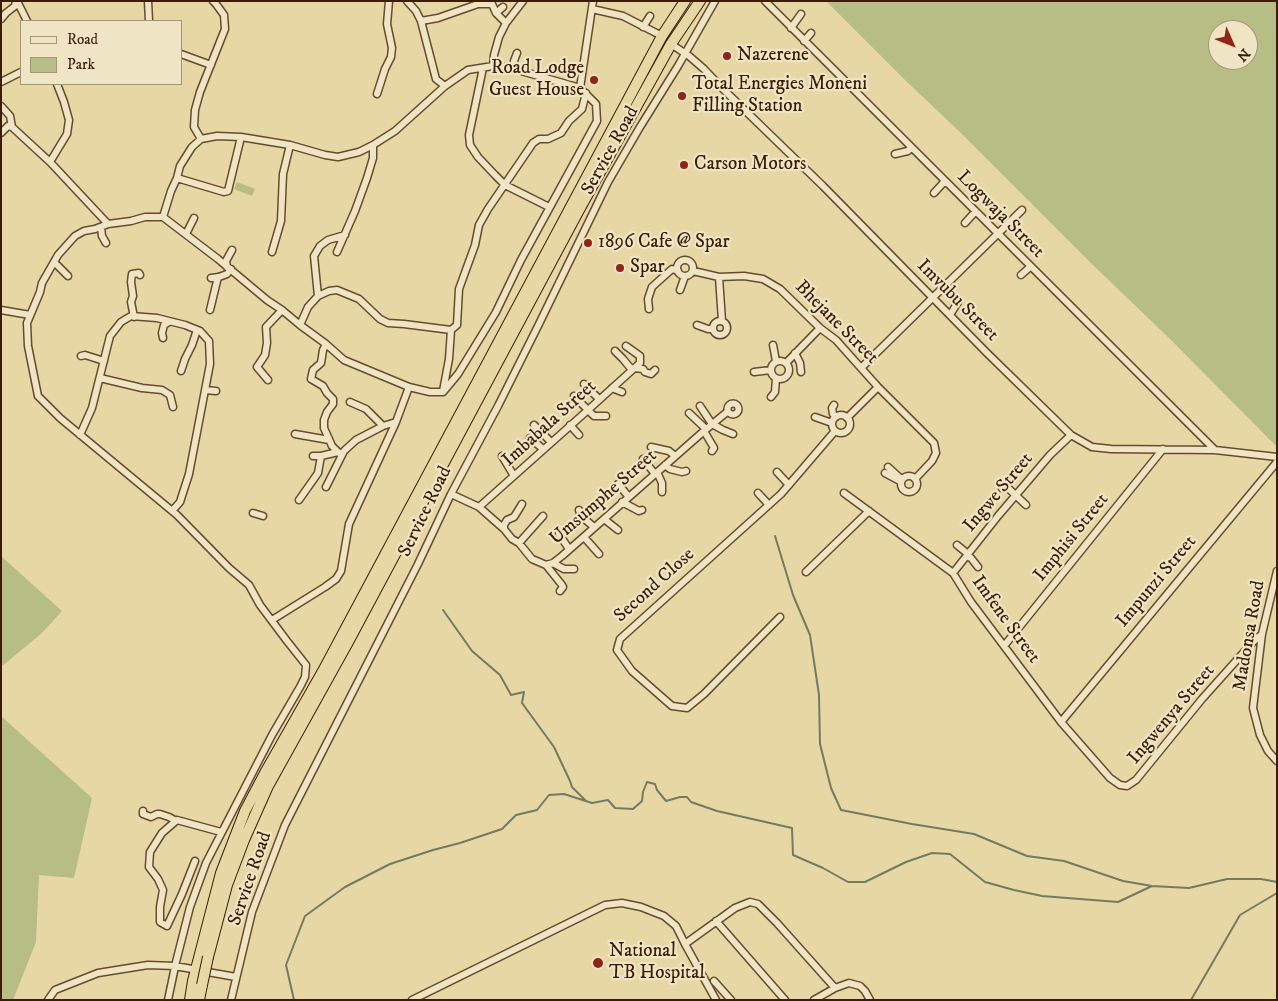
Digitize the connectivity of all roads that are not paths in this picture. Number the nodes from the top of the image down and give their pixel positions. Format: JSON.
{"nodes":[{"id":1,"x":16,"y":1,"type":"edge"},
{"id":2,"x":148,"y":1,"type":"edge"},
{"id":3,"x":213,"y":1,"type":"edge"},
{"id":4,"x":389,"y":1,"type":"edge"},
{"id":5,"x":407,"y":1,"type":"edge"},
{"id":6,"x":523,"y":1,"type":"edge"},
{"id":7,"x":593,"y":1,"type":"edge"},
{"id":8,"x":685,"y":1,"type":"edge"},
{"id":9,"x":700,"y":1,"type":"edge"},
{"id":10,"x":715,"y":1,"type":"edge"},
{"id":11,"x":765,"y":1,"type":"edge"},
{"id":12,"x":503,"y":7,"type":"dead end"},
{"id":13,"x":592,"y":9,"type":"junction"},
{"id":14,"x":496,"y":13,"type":"junction"},
{"id":15,"x":801,"y":14,"type":"dead end"},
{"id":16,"x":650,"y":16,"type":"dead end"},
{"id":17,"x":1,"y":20,"type":"edge"},
{"id":18,"x":26,"y":20,"type":"edge"},
{"id":19,"x":149,"y":20,"type":"edge"},
{"id":20,"x":421,"y":21,"type":"junction"},
{"id":21,"x":506,"y":23,"type":"junction"},
{"id":22,"x":643,"y":26,"type":"junction"},
{"id":23,"x":791,"y":28,"type":"junction"},
{"id":24,"x":811,"y":33,"type":"dead end"},
{"id":25,"x":662,"y":36,"type":"junction"},
{"id":26,"x":804,"y":42,"type":"junction"},
{"id":27,"x":671,"y":44,"type":"junction"},
{"id":28,"x":685,"y":53,"type":"junction"},
{"id":29,"x":182,"y":54,"type":"edge"},
{"id":30,"x":517,"y":54,"type":"dead end"},
{"id":31,"x":211,"y":65,"type":"junction"},
{"id":32,"x":493,"y":66,"type":"junction"},
{"id":33,"x":483,"y":68,"type":"junction"},
{"id":34,"x":514,"y":69,"type":"junction"},
{"id":35,"x":20,"y":72,"type":"edge"},
{"id":36,"x":1,"y":82,"type":"edge"},
{"id":37,"x":57,"y":85,"type":"edge"},
{"id":38,"x":445,"y":86,"type":"junction"},
{"id":39,"x":580,"y":88,"type":"junction"},
{"id":40,"x":586,"y":93,"type":"junction"},
{"id":41,"x":377,"y":94,"type":"dead end"},
{"id":42,"x":1,"y":106,"type":"edge"},
{"id":43,"x":12,"y":127,"type":"junction"},
{"id":44,"x":1,"y":133,"type":"edge"},
{"id":45,"x":241,"y":137,"type":"junction"},
{"id":46,"x":201,"y":139,"type":"junction"},
{"id":47,"x":290,"y":145,"type":"junction"},
{"id":48,"x":373,"y":145,"type":"junction"},
{"id":49,"x":911,"y":147,"type":"junction"},
{"id":50,"x":895,"y":154,"type":"dead end"},
{"id":51,"x":50,"y":162,"type":"junction"},
{"id":52,"x":177,"y":178,"type":"junction"},
{"id":53,"x":945,"y":181,"type":"junction"},
{"id":54,"x":505,"y":185,"type":"junction"},
{"id":55,"x":934,"y":193,"type":"dead end"},
{"id":56,"x":549,"y":208,"type":"junction"},
{"id":57,"x":1022,"y":210,"type":"dead end"},
{"id":58,"x":975,"y":212,"type":"junction"},
{"id":59,"x":163,"y":217,"type":"junction"},
{"id":60,"x":194,"y":218,"type":"dead end"},
{"id":61,"x":964,"y":223,"type":"dead end"},
{"id":62,"x":108,"y":224,"type":"junction"},
{"id":63,"x":101,"y":226,"type":"junction"},
{"id":64,"x":186,"y":234,"type":"junction"},
{"id":65,"x":998,"y":234,"type":"junction"},
{"id":66,"x":345,"y":235,"type":"junction"},
{"id":67,"x":106,"y":243,"type":"dead end"},
{"id":68,"x":232,"y":250,"type":"dead end"},
{"id":69,"x":272,"y":252,"type":"dead end"},
{"id":70,"x":337,"y":252,"type":"dead end"},
{"id":71,"x":54,"y":262,"type":"junction"},
{"id":72,"x":1030,"y":266,"type":"junction"},
{"id":73,"x":229,"y":268,"type":"junction"},
{"id":74,"x":678,"y":271,"type":"junction"},
{"id":75,"x":693,"y":271,"type":"junction"},
{"id":76,"x":140,"y":275,"type":"dead end"},
{"id":77,"x":1021,"y":275,"type":"dead end"},
{"id":78,"x":68,"y":276,"type":"dead end"},
{"id":79,"x":685,"y":276,"type":"junction"},
{"id":80,"x":719,"y":277,"type":"junction"},
{"id":81,"x":680,"y":290,"type":"dead end"},
{"id":82,"x":318,"y":296,"type":"junction"},
{"id":83,"x":932,"y":297,"type":"junction"},
{"id":84,"x":958,"y":302,"type":"dead end"},
{"id":85,"x":650,"y":309,"type":"dead end"},
{"id":86,"x":1,"y":310,"type":"edge"},
{"id":87,"x":210,"y":310,"type":"dead end"},
{"id":88,"x":282,"y":310,"type":"junction"},
{"id":89,"x":30,"y":315,"type":"junction"},
{"id":90,"x":950,"y":315,"type":"junction"},
{"id":91,"x":134,"y":317,"type":"junction"},
{"id":92,"x":722,"y":321,"type":"junction"},
{"id":93,"x":169,"y":322,"type":"junction"},
{"id":94,"x":300,"y":325,"type":"junction"},
{"id":95,"x":697,"y":325,"type":"dead end"},
{"id":96,"x":820,"y":328,"type":"junction"},
{"id":97,"x":713,"y":329,"type":"junction"},
{"id":98,"x":192,"y":330,"type":"junction"},
{"id":99,"x":451,"y":330,"type":"junction"},
{"id":100,"x":163,"y":338,"type":"dead end"},
{"id":101,"x":326,"y":344,"type":"junction"},
{"id":102,"x":773,"y":345,"type":"dead end"},
{"id":103,"x":626,"y":346,"type":"dead end"},
{"id":104,"x":615,"y":351,"type":"dead end"},
{"id":105,"x":796,"y":353,"type":"junction"},
{"id":106,"x":81,"y":356,"type":"dead end"},
{"id":107,"x":104,"y":360,"type":"junction"},
{"id":108,"x":776,"y":361,"type":"junction"},
{"id":109,"x":786,"y":363,"type":"junction"},
{"id":110,"x":861,"y":368,"type":"junction"},
{"id":111,"x":633,"y":369,"type":"junction"},
{"id":112,"x":655,"y":370,"type":"dead end"},
{"id":113,"x":771,"y":370,"type":"junction"},
{"id":114,"x":181,"y":371,"type":"dead end"},
{"id":115,"x":754,"y":372,"type":"dead end"},
{"id":116,"x":801,"y":372,"type":"dead end"},
{"id":117,"x":100,"y":378,"type":"junction"},
{"id":118,"x":776,"y":378,"type":"junction"},
{"id":119,"x":268,"y":380,"type":"dead end"},
{"id":120,"x":584,"y":384,"type":"dead end"},
{"id":121,"x":409,"y":387,"type":"junction"},
{"id":122,"x":878,"y":387,"type":"junction"},
{"id":123,"x":612,"y":388,"type":"junction"},
{"id":124,"x":205,"y":390,"type":"junction"},
{"id":125,"x":216,"y":391,"type":"dead end"},
{"id":126,"x":443,"y":392,"type":"junction"},
{"id":127,"x":622,"y":392,"type":"dead end"},
{"id":128,"x":574,"y":396,"type":"dead end"},
{"id":129,"x":771,"y":397,"type":"dead end"},
{"id":130,"x":599,"y":399,"type":"junction"},
{"id":131,"x":350,"y":402,"type":"dead end"},
{"id":132,"x":700,"y":406,"type":"dead end"},
{"id":133,"x":834,"y":406,"type":"dead end"},
{"id":134,"x":173,"y":408,"type":"dead end"},
{"id":135,"x":588,"y":410,"type":"junction"},
{"id":136,"x":728,"y":412,"type":"dead end"},
{"id":137,"x":688,"y":413,"type":"dead end"},
{"id":138,"x":606,"y":416,"type":"dead end"},
{"id":139,"x":815,"y":417,"type":"dead end"},
{"id":140,"x":847,"y":418,"type":"junction"},
{"id":141,"x":834,"y":420,"type":"junction"},
{"id":142,"x":396,"y":422,"type":"junction"},
{"id":143,"x":712,"y":424,"type":"junction"},
{"id":144,"x":534,"y":425,"type":"dead end"},
{"id":145,"x":570,"y":425,"type":"junction"},
{"id":146,"x":382,"y":426,"type":"junction"},
{"id":147,"x":705,"y":430,"type":"junction"},
{"id":148,"x":835,"y":431,"type":"junction"},
{"id":149,"x":295,"y":434,"type":"dead end"},
{"id":150,"x":733,"y":434,"type":"dead end"},
{"id":151,"x":80,"y":435,"type":"junction"},
{"id":152,"x":579,"y":435,"type":"dead end"},
{"id":153,"x":1072,"y":436,"type":"junction"},
{"id":154,"x":530,"y":438,"type":"dead end"},
{"id":155,"x":329,"y":440,"type":"junction"},
{"id":156,"x":551,"y":442,"type":"junction"},
{"id":157,"x":651,"y":447,"type":"dead end"},
{"id":158,"x":544,"y":449,"type":"junction"},
{"id":159,"x":1163,"y":449,"type":"junction"},
{"id":160,"x":1215,"y":450,"type":"junction"},
{"id":161,"x":712,"y":451,"type":"dead end"},
{"id":162,"x":340,"y":454,"type":"junction"},
{"id":163,"x":313,"y":456,"type":"dead end"},
{"id":164,"x":321,"y":456,"type":"junction"},
{"id":165,"x":502,"y":456,"type":"dead end"},
{"id":166,"x":675,"y":456,"type":"junction"},
{"id":167,"x":1277,"y":457,"type":"edge"},
{"id":168,"x":642,"y":459,"type":"dead end"},
{"id":169,"x":1277,"y":462,"type":"edge"},
{"id":170,"x":665,"y":465,"type":"junction"},
{"id":171,"x":887,"y":470,"type":"dead end"},
{"id":172,"x":686,"y":471,"type":"dead end"},
{"id":173,"x":777,"y":472,"type":"dead end"},
{"id":174,"x":656,"y":473,"type":"junction"},
{"id":175,"x":514,"y":476,"type":"junction"},
{"id":176,"x":915,"y":479,"type":"junction"},
{"id":177,"x":902,"y":480,"type":"junction"},
{"id":178,"x":618,"y":484,"type":"dead end"},
{"id":179,"x":789,"y":485,"type":"junction"},
{"id":180,"x":326,"y":487,"type":"dead end"},
{"id":181,"x":1002,"y":488,"type":"dead end"},
{"id":182,"x":662,"y":492,"type":"dead end"},
{"id":183,"x":758,"y":493,"type":"dead end"},
{"id":184,"x":844,"y":493,"type":"dead end"},
{"id":185,"x":451,"y":494,"type":"junction"},
{"id":186,"x":1016,"y":496,"type":"junction"},
{"id":187,"x":629,"y":497,"type":"junction"},
{"id":188,"x":299,"y":500,"type":"dead end"},
{"id":189,"x":622,"y":502,"type":"junction"},
{"id":190,"x":522,"y":504,"type":"dead end"},
{"id":191,"x":769,"y":505,"type":"junction"},
{"id":192,"x":1026,"y":505,"type":"dead end"},
{"id":193,"x":479,"y":507,"type":"junction"},
{"id":194,"x":579,"y":510,"type":"dead end"},
{"id":195,"x":642,"y":510,"type":"dead end"},
{"id":196,"x":172,"y":511,"type":"junction"},
{"id":197,"x":869,"y":511,"type":"junction"},
{"id":198,"x":253,"y":513,"type":"dead end"},
{"id":199,"x":263,"y":516,"type":"dead end"},
{"id":200,"x":543,"y":516,"type":"dead end"},
{"id":201,"x":604,"y":518,"type":"junction"},
{"id":202,"x":594,"y":528,"type":"junction"},
{"id":203,"x":504,"y":529,"type":"junction"},
{"id":204,"x":618,"y":530,"type":"dead end"},
{"id":205,"x":559,"y":534,"type":"dead end"},
{"id":206,"x":584,"y":537,"type":"junction"},
{"id":207,"x":519,"y":543,"type":"junction"},
{"id":208,"x":957,"y":545,"type":"dead end"},
{"id":209,"x":569,"y":549,"type":"junction"},
{"id":210,"x":599,"y":554,"type":"dead end"},
{"id":211,"x":968,"y":555,"type":"junction"},
{"id":212,"x":550,"y":564,"type":"junction"},
{"id":213,"x":978,"y":567,"type":"dead end"},
{"id":214,"x":574,"y":569,"type":"dead end"},
{"id":215,"x":1277,"y":571,"type":"edge"},
{"id":216,"x":806,"y":572,"type":"dead end"},
{"id":217,"x":954,"y":573,"type":"junction"},
{"id":218,"x":560,"y":591,"type":"dead end"},
{"id":219,"x":780,"y":617,"type":"dead end"},
{"id":220,"x":272,"y":620,"type":"junction"},
{"id":221,"x":1262,"y":634,"type":"junction"},
{"id":222,"x":1004,"y":646,"type":"junction"},
{"id":223,"x":1061,"y":722,"type":"junction"},
{"id":224,"x":1277,"y":761,"type":"edge"},
{"id":225,"x":1120,"y":785,"type":"joint"},
{"id":226,"x":143,"y":811,"type":"dead end"},
{"id":227,"x":176,"y":821,"type":"junction"},
{"id":228,"x":221,"y":832,"type":"junction"},
{"id":229,"x":195,"y":861,"type":"dead end"},
{"id":230,"x":716,"y":921,"type":"junction"},
{"id":231,"x":685,"y":944,"type":"junction"},
{"id":232,"x":175,"y":966,"type":"junction"},
{"id":233,"x":192,"y":969,"type":"dead end"},
{"id":234,"x":200,"y":970,"type":"dead end"},
{"id":235,"x":236,"y":977,"type":"junction"},
{"id":236,"x":714,"y":980,"type":"dead end"},
{"id":237,"x":835,"y":988,"type":"junction"},
{"id":238,"x":48,"y":1000,"type":"edge"},
{"id":239,"x":168,"y":1000,"type":"edge"},
{"id":240,"x":190,"y":1000,"type":"edge"},
{"id":241,"x":200,"y":1000,"type":"edge"},
{"id":242,"x":231,"y":1000,"type":"edge"},
{"id":243,"x":412,"y":1000,"type":"edge"},
{"id":244,"x":716,"y":1000,"type":"edge"},
{"id":245,"x":731,"y":1000,"type":"edge"},
{"id":246,"x":785,"y":1000,"type":"edge"},
{"id":247,"x":814,"y":1000,"type":"edge"},
{"id":248,"x":870,"y":1000,"type":"edge"}],
"edges":[{"from":1,"to":17,"type":"street"},
{"from":1,"to":18,"type":"street"},
{"from":2,"to":19,"type":"street"},
{"from":3,"to":31,"type":"street"},
{"from":4,"to":41,"type":"street"},
{"from":5,"to":20,"type":"street"},
{"from":6,"to":21,"type":"street"},
{"from":7,"to":13,"type":"street"},
{"from":8,"to":25,"type":"highway"},
{"from":9,"to":27,"type":"highway"},
{"from":10,"to":28,"type":"street"},
{"from":11,"to":23,"type":"street","name":"Logwaja Street"},
{"from":12,"to":14,"type":"street"},
{"from":13,"to":22,"type":"street"},
{"from":13,"to":39,"type":"street"},
{"from":14,"to":20,"type":"street"},
{"from":14,"to":21,"type":"street"},
{"from":15,"to":23,"type":"street"},
{"from":16,"to":22,"type":"street"},
{"from":20,"to":38,"type":"street"},
{"from":21,"to":32,"type":"street"},
{"from":22,"to":25,"type":"street"},
{"from":23,"to":26,"type":"street","name":"Logwaja Street"},
{"from":24,"to":26,"type":"street"},
{"from":25,"to":240,"type":"highway"},
{"from":26,"to":49,"type":"street","name":"Logwaja Street"},
{"from":27,"to":28,"type":"street","name":"Imvubu Street"},
{"from":27,"to":241,"type":"highway","bridge":true},
{"from":28,"to":83,"type":"street","name":"Imvubu Street"},
{"from":28,"to":185,"type":"street","name":"Service Road"},
{"from":29,"to":31,"type":"street"},
{"from":30,"to":34,"type":"street"},
{"from":31,"to":46,"type":"street"},
{"from":32,"to":33,"type":"street"},
{"from":32,"to":34,"type":"street"},
{"from":33,"to":38,"type":"street"},
{"from":33,"to":54,"type":"street"},
{"from":34,"to":39,"type":"street"},
{"from":35,"to":36,"type":"street"},
{"from":37,"to":51,"type":"street"},
{"from":38,"to":48,"type":"street"},
{"from":39,"to":40,"type":"street"},
{"from":40,"to":54,"type":"street"},
{"from":40,"to":56,"type":"street"},
{"from":42,"to":43,"type":"street"},
{"from":43,"to":44,"type":"street"},
{"from":43,"to":51,"type":"street"},
{"from":45,"to":46,"type":"street"},
{"from":45,"to":47,"type":"street"},
{"from":45,"to":52,"type":"street"},
{"from":46,"to":52,"type":"street"},
{"from":47,"to":48,"type":"street"},
{"from":47,"to":69,"type":"street"},
{"from":48,"to":66,"type":"street"},
{"from":49,"to":50,"type":"street"},
{"from":49,"to":53,"type":"street","name":"Logwaja Street"},
{"from":51,"to":62,"type":"street"},
{"from":52,"to":59,"type":"street"},
{"from":53,"to":55,"type":"street"},
{"from":53,"to":58,"type":"street","name":"Logwaja Street"},
{"from":54,"to":56,"type":"street"},
{"from":54,"to":99,"type":"street"},
{"from":56,"to":126,"type":"street"},
{"from":57,"to":65,"type":"street"},
{"from":58,"to":61,"type":"street"},
{"from":58,"to":65,"type":"street","name":"Logwaja Street"},
{"from":59,"to":62,"type":"street"},
{"from":59,"to":64,"type":"street"},
{"from":60,"to":64,"type":"street"},
{"from":62,"to":63,"type":"street"},
{"from":63,"to":67,"type":"street"},
{"from":63,"to":71,"type":"street"},
{"from":64,"to":73,"type":"street"},
{"from":65,"to":72,"type":"street","name":"Logwaja Street"},
{"from":65,"to":83,"type":"street"},
{"from":66,"to":70,"type":"street"},
{"from":66,"to":82,"type":"street"},
{"from":68,"to":73,"type":"street"},
{"from":71,"to":78,"type":"street"},
{"from":71,"to":89,"type":"street"},
{"from":72,"to":77,"type":"street"},
{"from":72,"to":160,"type":"street","name":"Logwaja Street"},
{"from":73,"to":87,"type":"street"},
{"from":73,"to":88,"type":"street"},
{"from":74,"to":75,"type":"street"},
{"from":74,"to":79,"type":"street"},
{"from":74,"to":85,"type":"street"},
{"from":75,"to":79,"type":"street"},
{"from":75,"to":80,"type":"street","name":"Bhejane Street"},
{"from":76,"to":91,"type":"street"},
{"from":79,"to":81,"type":"street"},
{"from":80,"to":92,"type":"street"},
{"from":80,"to":96,"type":"street","name":"Bhejane Street"},
{"from":82,"to":94,"type":"street"},
{"from":82,"to":99,"type":"street"},
{"from":83,"to":90,"type":"street","name":"Imvubu Street"},
{"from":83,"to":110,"type":"street"},
{"from":84,"to":90,"type":"street"},
{"from":86,"to":89,"type":"street"},
{"from":88,"to":94,"type":"street"},
{"from":88,"to":119,"type":"street"},
{"from":89,"to":151,"type":"street"},
{"from":90,"to":153,"type":"street","name":"Imvubu Street"},
{"from":91,"to":93,"type":"street"},
{"from":91,"to":107,"type":"street"},
{"from":92,"to":97,"type":"street"},
{"from":92,"to":97,"type":"street"},
{"from":93,"to":98,"type":"street"},
{"from":93,"to":100,"type":"street"},
{"from":94,"to":101,"type":"street"},
{"from":95,"to":97,"type":"street"},
{"from":96,"to":105,"type":"street"},
{"from":96,"to":110,"type":"street","name":"Bhejane Street"},
{"from":98,"to":114,"type":"street"},
{"from":98,"to":124,"type":"street"},
{"from":99,"to":126,"type":"street"},
{"from":101,"to":121,"type":"street"},
{"from":101,"to":155,"type":"street"},
{"from":102,"to":108,"type":"street"},
{"from":103,"to":111,"type":"street","name":"Imbabala Street"},
{"from":104,"to":111,"type":"street"},
{"from":105,"to":109,"type":"street"},
{"from":105,"to":116,"type":"street"},
{"from":106,"to":107,"type":"street"},
{"from":107,"to":117,"type":"street"},
{"from":108,"to":109,"type":"street"},
{"from":108,"to":113,"type":"street"},
{"from":109,"to":118,"type":"street"},
{"from":110,"to":122,"type":"street","name":"Bhejane Street"},
{"from":111,"to":112,"type":"street"},
{"from":111,"to":123,"type":"street","name":"Imbabala Street"},
{"from":113,"to":115,"type":"street"},
{"from":113,"to":118,"type":"street"},
{"from":117,"to":134,"type":"street"},
{"from":117,"to":151,"type":"street"},
{"from":118,"to":129,"type":"street"},
{"from":120,"to":130,"type":"street"},
{"from":121,"to":126,"type":"street"},
{"from":121,"to":142,"type":"street"},
{"from":122,"to":140,"type":"street"},
{"from":122,"to":176,"type":"street","name":"Bhejane Street"},
{"from":123,"to":127,"type":"street"},
{"from":123,"to":130,"type":"street","name":"Imbabala Street"},
{"from":124,"to":125,"type":"street"},
{"from":124,"to":196,"type":"street"},
{"from":128,"to":135,"type":"street"},
{"from":130,"to":135,"type":"street","name":"Imbabala Street"},
{"from":131,"to":146,"type":"street"},
{"from":132,"to":143,"type":"street"},
{"from":133,"to":141,"type":"street"},
{"from":135,"to":138,"type":"street"},
{"from":135,"to":145,"type":"street","name":"Imbabala Street"},
{"from":136,"to":143,"type":"street","name":"Umsumphe Street"},
{"from":137,"to":147,"type":"street"},
{"from":139,"to":141,"type":"street"},
{"from":140,"to":141,"type":"street"},
{"from":140,"to":148,"type":"street"},
{"from":141,"to":148,"type":"street"},
{"from":142,"to":146,"type":"street"},
{"from":142,"to":220,"type":"street"},
{"from":143,"to":147,"type":"street","name":"Umsumphe Street"},
{"from":143,"to":150,"type":"street"},
{"from":144,"to":156,"type":"street"},
{"from":145,"to":152,"type":"street"},
{"from":145,"to":156,"type":"street","name":"Imbabala Street"},
{"from":146,"to":162,"type":"street"},
{"from":147,"to":161,"type":"street"},
{"from":147,"to":166,"type":"street","name":"Umsumphe Street"},
{"from":148,"to":179,"type":"street","name":"Second Close"},
{"from":149,"to":155,"type":"street"},
{"from":151,"to":196,"type":"street"},
{"from":153,"to":159,"type":"street","name":"Imvubu Street"},
{"from":153,"to":186,"type":"street","name":"Ingwe Street"},
{"from":154,"to":158,"type":"street"},
{"from":155,"to":162,"type":"street"},
{"from":156,"to":158,"type":"street","name":"Imbabala Street"},
{"from":157,"to":166,"type":"street"},
{"from":158,"to":175,"type":"street","name":"Imbabala Street"},
{"from":159,"to":160,"type":"street","name":"Imvubu Street"},
{"from":159,"to":222,"type":"street","name":"Imphisi Street"},
{"from":160,"to":167,"type":"street","name":"Imvubu Street"},
{"from":162,"to":164,"type":"street"},
{"from":162,"to":180,"type":"street"},
{"from":163,"to":164,"type":"street"},
{"from":164,"to":188,"type":"street"},
{"from":165,"to":175,"type":"street"},
{"from":166,"to":170,"type":"street","name":"Umsumphe Street"},
{"from":168,"to":174,"type":"street"},
{"from":169,"to":223,"type":"street","name":"Impunzi Street"},
{"from":170,"to":172,"type":"street"},
{"from":170,"to":174,"type":"street","name":"Umsumphe Street"},
{"from":171,"to":177,"type":"street"},
{"from":173,"to":179,"type":"street"},
{"from":174,"to":182,"type":"street"},
{"from":174,"to":187,"type":"street","name":"Umsumphe Street"},
{"from":175,"to":193,"type":"street","name":"Imbabala Street"},
{"from":176,"to":177,"type":"street"},
{"from":176,"to":177,"type":"street"},
{"from":178,"to":187,"type":"street"},
{"from":179,"to":191,"type":"street","name":"Second Close"},
{"from":181,"to":186,"type":"street"},
{"from":183,"to":191,"type":"street"},
{"from":184,"to":197,"type":"street","name":"Imfene Street"},
{"from":185,"to":193,"type":"street","name":"Umsumphe Street"},
{"from":185,"to":235,"type":"street","name":"Service Road"},
{"from":186,"to":192,"type":"street"},
{"from":186,"to":211,"type":"street","name":"Ingwe Street"},
{"from":187,"to":189,"type":"street","name":"Umsumphe Street"},
{"from":189,"to":195,"type":"street"},
{"from":189,"to":201,"type":"street","name":"Umsumphe Street"},
{"from":190,"to":203,"type":"street"},
{"from":191,"to":219,"type":"street","name":"Second Close"},
{"from":193,"to":203,"type":"street","name":"Umsumphe Street"},
{"from":194,"to":202,"type":"street"},
{"from":196,"to":220,"type":"street"},
{"from":197,"to":216,"type":"street"},
{"from":197,"to":217,"type":"street","name":"Imfene Street"},
{"from":198,"to":199,"type":"street"},
{"from":200,"to":207,"type":"street"},
{"from":201,"to":202,"type":"street","name":"Umsumphe Street"},
{"from":201,"to":204,"type":"street"},
{"from":202,"to":206,"type":"street","name":"Umsumphe Street"},
{"from":203,"to":207,"type":"street","name":"Umsumphe Street"},
{"from":205,"to":209,"type":"street"},
{"from":206,"to":209,"type":"street","name":"Umsumphe Street"},
{"from":206,"to":210,"type":"street"},
{"from":207,"to":212,"type":"street","name":"Umsumphe Street"},
{"from":208,"to":211,"type":"street"},
{"from":209,"to":212,"type":"street","name":"Umsumphe Street"},
{"from":211,"to":213,"type":"street"},
{"from":211,"to":217,"type":"street","name":"Ingwe Street"},
{"from":212,"to":214,"type":"street"},
{"from":212,"to":218,"type":"street"},
{"from":215,"to":221,"type":"street","name":"Madonsa Road"},
{"from":217,"to":222,"type":"street","name":"Imfene Street"},
{"from":220,"to":228,"type":"street"},
{"from":221,"to":224,"type":"street","name":"Madonsa Road"},
{"from":221,"to":225,"type":"street","name":"Ingwenya Street"},
{"from":222,"to":223,"type":"street","name":"Imfene Street"},
{"from":223,"to":225,"type":"street","name":"Imfene Street"},
{"from":226,"to":227,"type":"street"},
{"from":227,"to":228,"type":"street"},
{"from":227,"to":229,"type":"street"},
{"from":228,"to":232,"type":"street"},
{"from":230,"to":231,"type":"street"},
{"from":230,"to":237,"type":"street"},
{"from":230,"to":246,"type":"street"},
{"from":231,"to":243,"type":"street"},
{"from":231,"to":244,"type":"street"},
{"from":232,"to":233,"type":"street"},
{"from":232,"to":238,"type":"street"},
{"from":232,"to":239,"type":"street"},
{"from":234,"to":235,"type":"street"},
{"from":235,"to":242,"type":"street","name":"Service Road"},
{"from":236,"to":245,"type":"street"},
{"from":237,"to":247,"type":"street"},
{"from":237,"to":248,"type":"street"}]}
